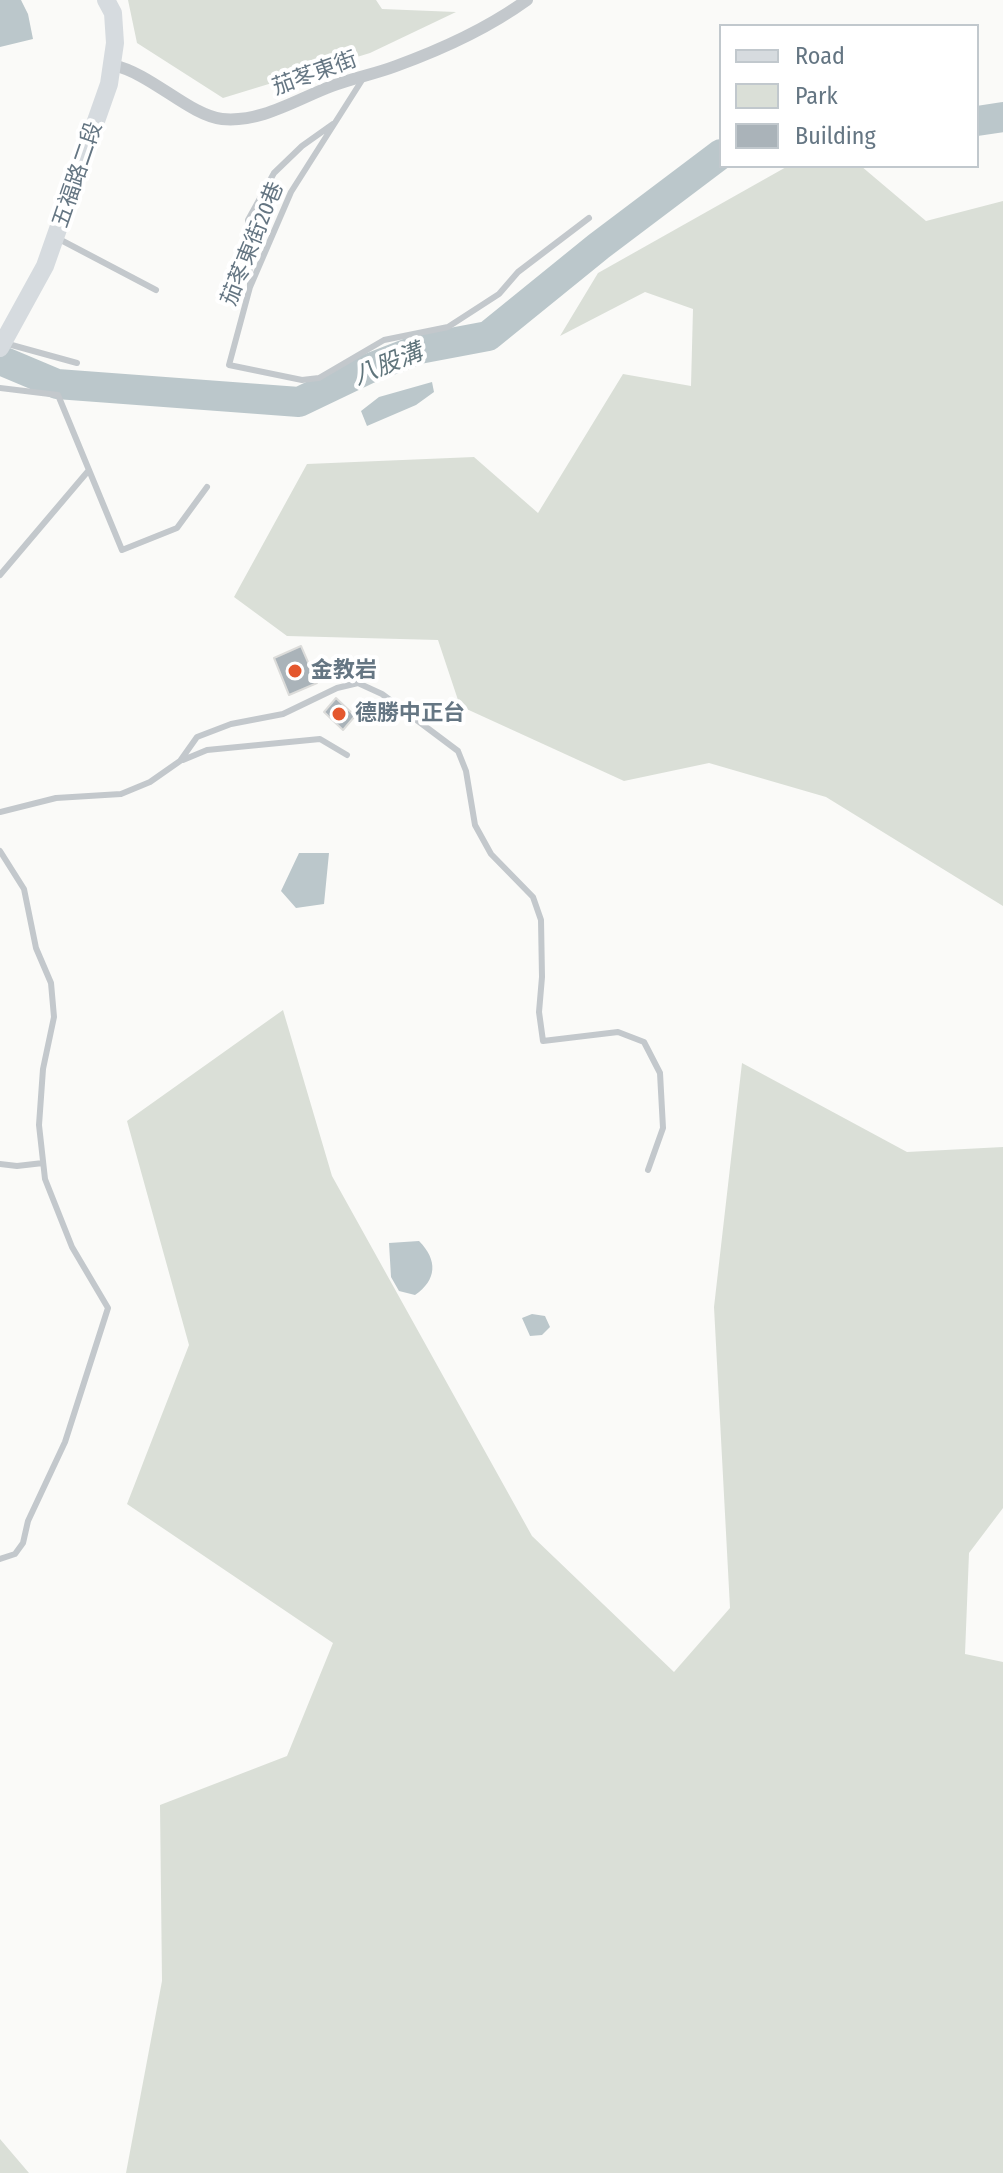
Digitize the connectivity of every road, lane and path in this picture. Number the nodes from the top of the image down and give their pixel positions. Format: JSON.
{"nodes":[{"id":1,"x":106,"y":0,"type":"edge"},
{"id":2,"x":527,"y":0,"type":"edge"},
{"id":3,"x":113,"y":65,"type":"junction"},
{"id":4,"x":364,"y":77,"type":"junction"},
{"id":5,"x":336,"y":121,"type":"junction"},
{"id":6,"x":589,"y":218,"type":"dead end"},
{"id":7,"x":56,"y":237,"type":"junction"},
{"id":8,"x":250,"y":287,"type":"junction"},
{"id":9,"x":156,"y":290,"type":"dead end"},
{"id":10,"x":2,"y":346,"type":"edge"},
{"id":11,"x":77,"y":363,"type":"dead end"},
{"id":12,"x":0,"y":388,"type":"edge"},
{"id":13,"x":89,"y":470,"type":"junction"},
{"id":14,"x":207,"y":487,"type":"dead end"},
{"id":15,"x":0,"y":575,"type":"edge"},
{"id":16,"x":347,"y":755,"type":"dead end"},
{"id":17,"x":180,"y":761,"type":"junction"},
{"id":18,"x":0,"y":812,"type":"edge"},
{"id":19,"x":0,"y":851,"type":"edge"},
{"id":20,"x":43,"y":1163,"type":"junction"},
{"id":21,"x":0,"y":1164,"type":"edge"},
{"id":22,"x":648,"y":1170,"type":"dead end"},
{"id":23,"x":0,"y":1559,"type":"edge"}],
"edges":[{"from":1,"to":3,"type":"main road","name":"五福路二段"},
{"from":2,"to":4,"type":"street","name":"茄苳東街"},
{"from":3,"to":4,"type":"street","name":"茄苳東街"},
{"from":3,"to":7,"type":"main road","name":"五福路二段"},
{"from":4,"to":5,"type":"lane","name":"茄苳東街20巷"},
{"from":5,"to":8,"type":"lane","name":"茄苳東街20巷"},
{"from":5,"to":8,"type":"lane"},
{"from":6,"to":8,"type":"lane","name":"茄苳東街20巷"},
{"from":7,"to":9,"type":"lane"},
{"from":7,"to":10,"type":"main road","name":"五福路二段"},
{"from":10,"to":11,"type":"lane"},
{"from":12,"to":13,"type":"lane"},
{"from":13,"to":14,"type":"lane"},
{"from":13,"to":15,"type":"lane"},
{"from":16,"to":17,"type":"lane"},
{"from":17,"to":18,"type":"lane"},
{"from":17,"to":22,"type":"lane"},
{"from":19,"to":20,"type":"lane"},
{"from":20,"to":21,"type":"lane"},
{"from":20,"to":23,"type":"lane"}]}
